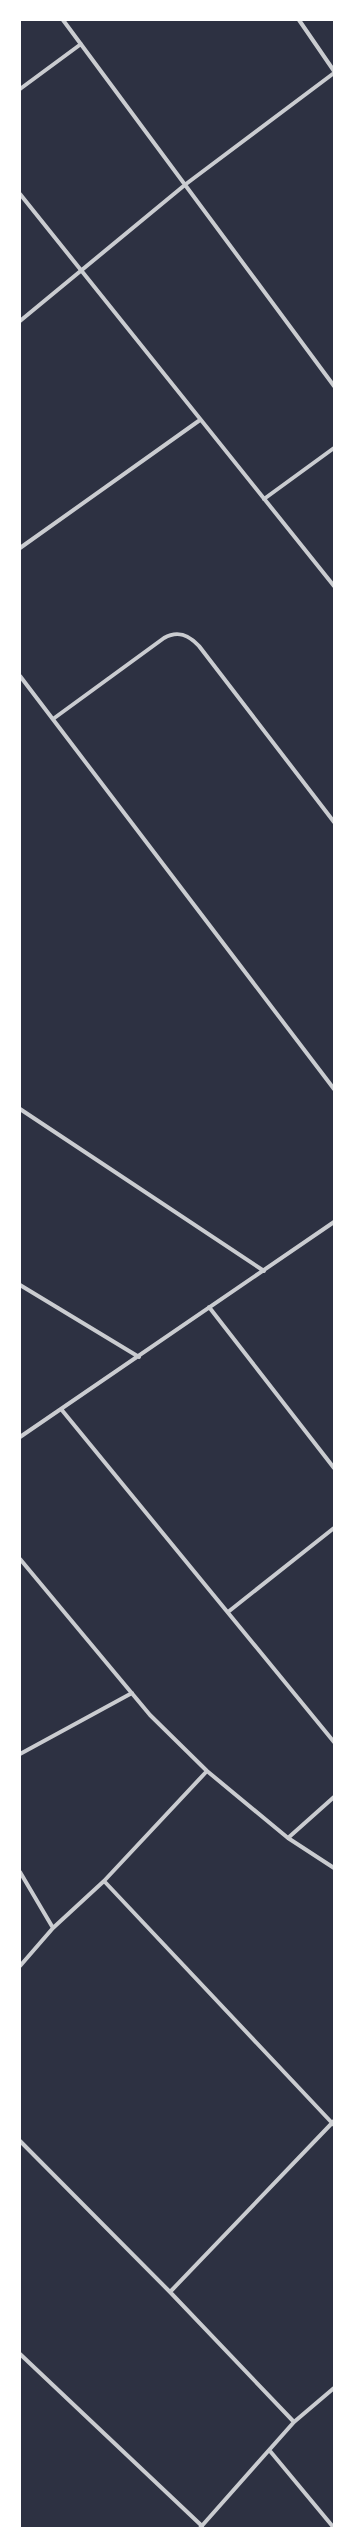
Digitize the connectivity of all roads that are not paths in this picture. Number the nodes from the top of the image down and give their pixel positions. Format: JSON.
{"nodes":[{"id":1,"x":63,"y":20,"type":"edge"},
{"id":2,"x":299,"y":20,"type":"edge"},
{"id":3,"x":81,"y":44,"type":"junction"},
{"id":4,"x":334,"y":72,"type":"edge"},
{"id":5,"x":20,"y":88,"type":"edge"},
{"id":6,"x":186,"y":184,"type":"junction"},
{"id":7,"x":20,"y":194,"type":"edge"},
{"id":8,"x":82,"y":271,"type":"junction"},
{"id":9,"x":20,"y":321,"type":"edge"},
{"id":10,"x":334,"y":386,"type":"edge"},
{"id":11,"x":200,"y":420,"type":"junction"},
{"id":12,"x":334,"y":448,"type":"edge"},
{"id":13,"x":264,"y":499,"type":"junction"},
{"id":14,"x":20,"y":548,"type":"edge"},
{"id":15,"x":334,"y":586,"type":"edge"},
{"id":16,"x":20,"y":676,"type":"edge"},
{"id":17,"x":53,"y":719,"type":"junction"},
{"id":18,"x":334,"y":822,"type":"edge"},
{"id":19,"x":334,"y":1089,"type":"edge"},
{"id":20,"x":20,"y":1109,"type":"edge"},
{"id":21,"x":334,"y":1222,"type":"edge"},
{"id":22,"x":264,"y":1270,"type":"junction"},
{"id":23,"x":20,"y":1285,"type":"edge"},
{"id":24,"x":209,"y":1307,"type":"junction"},
{"id":25,"x":139,"y":1356,"type":"junction"},
{"id":26,"x":61,"y":1409,"type":"junction"},
{"id":27,"x":20,"y":1437,"type":"edge"},
{"id":28,"x":334,"y":1468,"type":"edge"},
{"id":29,"x":334,"y":1528,"type":"edge"},
{"id":30,"x":20,"y":1559,"type":"edge"},
{"id":31,"x":228,"y":1612,"type":"junction"},
{"id":32,"x":132,"y":1694,"type":"junction"},
{"id":33,"x":334,"y":1742,"type":"edge"},
{"id":34,"x":20,"y":1754,"type":"edge"},
{"id":35,"x":207,"y":1771,"type":"junction"},
{"id":36,"x":334,"y":1797,"type":"edge"},
{"id":37,"x":288,"y":1838,"type":"junction"},
{"id":38,"x":334,"y":1868,"type":"edge"},
{"id":39,"x":20,"y":1872,"type":"edge"},
{"id":40,"x":104,"y":1881,"type":"junction"},
{"id":41,"x":53,"y":1928,"type":"junction"},
{"id":42,"x":20,"y":1966,"type":"edge"},
{"id":43,"x":334,"y":2123,"type":"edge"},
{"id":44,"x":20,"y":2141,"type":"edge"},
{"id":45,"x":170,"y":2292,"type":"junction"},
{"id":46,"x":20,"y":2354,"type":"edge"},
{"id":47,"x":334,"y":2388,"type":"edge"},
{"id":48,"x":294,"y":2422,"type":"junction"},
{"id":49,"x":270,"y":2452,"type":"junction"},
{"id":50,"x":201,"y":2527,"type":"edge"},
{"id":51,"x":334,"y":2528,"type":"edge"}],
"edges":[{"from":1,"to":3,"type":"street"},
{"from":2,"to":4,"type":"street"},
{"from":3,"to":5,"type":"street"},
{"from":3,"to":6,"type":"street"},
{"from":4,"to":6,"type":"street"},
{"from":6,"to":8,"type":"street"},
{"from":6,"to":10,"type":"street"},
{"from":7,"to":8,"type":"street"},
{"from":8,"to":9,"type":"street"},
{"from":8,"to":11,"type":"street"},
{"from":11,"to":13,"type":"street"},
{"from":11,"to":14,"type":"street"},
{"from":12,"to":13,"type":"street"},
{"from":13,"to":15,"type":"street"},
{"from":16,"to":17,"type":"street"},
{"from":17,"to":18,"type":"street"},
{"from":17,"to":19,"type":"street"},
{"from":20,"to":22,"type":"street"},
{"from":21,"to":22,"type":"street"},
{"from":22,"to":24,"type":"street"},
{"from":23,"to":25,"type":"street"},
{"from":24,"to":25,"type":"street"},
{"from":24,"to":28,"type":"street"},
{"from":25,"to":26,"type":"street"},
{"from":26,"to":27,"type":"street"},
{"from":26,"to":31,"type":"street"},
{"from":29,"to":31,"type":"street"},
{"from":30,"to":32,"type":"street"},
{"from":31,"to":33,"type":"street"},
{"from":32,"to":34,"type":"street"},
{"from":32,"to":35,"type":"street"},
{"from":35,"to":37,"type":"street"},
{"from":35,"to":40,"type":"street"},
{"from":36,"to":37,"type":"street"},
{"from":37,"to":38,"type":"street"},
{"from":39,"to":41,"type":"street"},
{"from":40,"to":41,"type":"street"},
{"from":40,"to":43,"type":"street"},
{"from":41,"to":42,"type":"street"},
{"from":43,"to":45,"type":"street"},
{"from":44,"to":45,"type":"street"},
{"from":45,"to":48,"type":"street"},
{"from":46,"to":50,"type":"street"},
{"from":47,"to":48,"type":"street"},
{"from":48,"to":49,"type":"street"},
{"from":49,"to":50,"type":"street"},
{"from":49,"to":51,"type":"street"}]}
